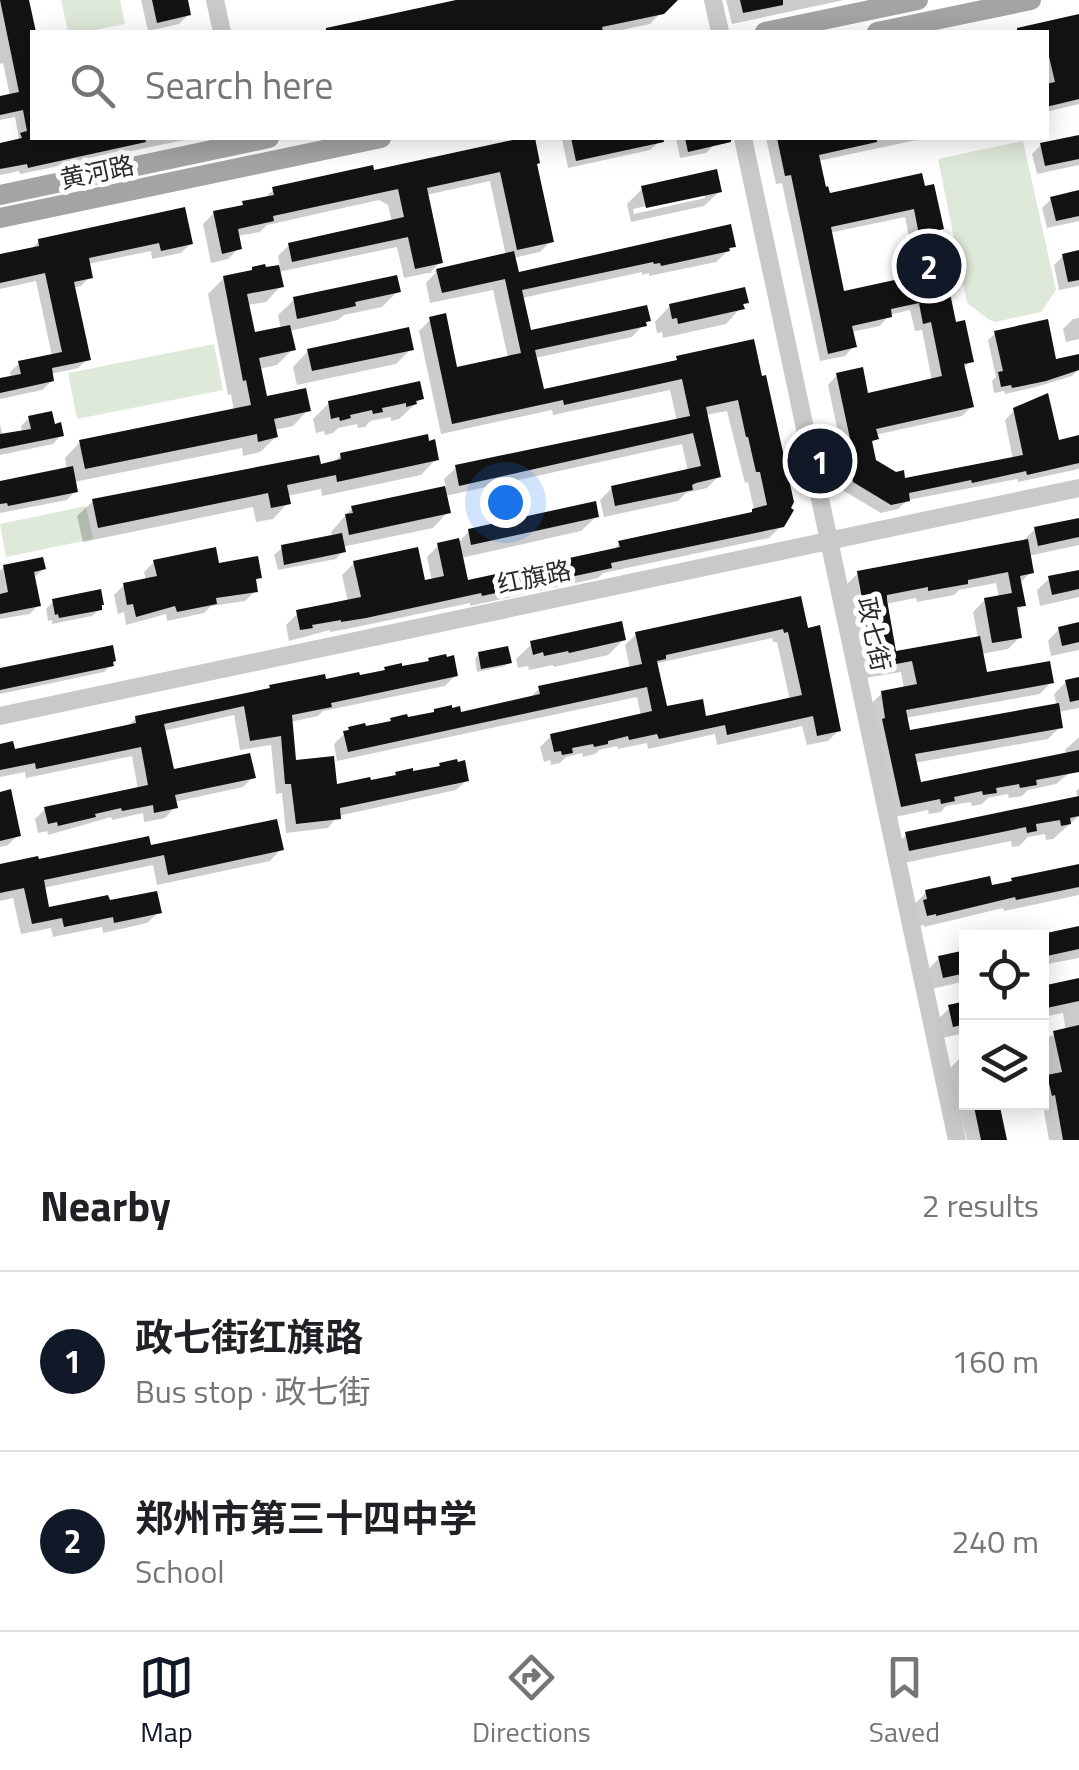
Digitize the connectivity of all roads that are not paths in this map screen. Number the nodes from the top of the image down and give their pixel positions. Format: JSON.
{"nodes":[{"id":1,"x":215,"y":0,"type":"edge"},
{"id":2,"x":713,"y":0,"type":"edge"},
{"id":3,"x":918,"y":0,"type":"edge"},
{"id":4,"x":1030,"y":0,"type":"edge"},
{"id":5,"x":222,"y":30,"type":"edge"},
{"id":6,"x":720,"y":30,"type":"edge"},
{"id":7,"x":775,"y":30,"type":"edge"},
{"id":8,"x":887,"y":30,"type":"edge"},
{"id":9,"x":244,"y":140,"type":"edge"},
{"id":10,"x":371,"y":140,"type":"edge"},
{"id":11,"x":743,"y":140,"type":"edge"},
{"id":12,"x":0,"y":194,"type":"edge"},
{"id":13,"x":0,"y":218,"type":"edge"},
{"id":14,"x":1079,"y":488,"type":"edge"},
{"id":15,"x":829,"y":540,"type":"junction"},
{"id":16,"x":0,"y":716,"type":"edge"},
{"id":17,"x":957,"y":1140,"type":"edge"}],
"edges":[{"from":1,"to":5,"type":"street"},
{"from":2,"to":6,"type":"street"},
{"from":3,"to":7,"type":"main road"},
{"from":4,"to":8,"type":"main road"},
{"from":9,"to":12,"type":"main road","name":"黄河路"},
{"from":10,"to":13,"type":"main road","name":"黄河路"},
{"from":11,"to":15,"type":"street","name":"政七街"},
{"from":14,"to":15,"type":"street","name":"红旗路"},
{"from":15,"to":16,"type":"street","name":"红旗路"},
{"from":15,"to":17,"type":"street","name":"政七街"}]}
